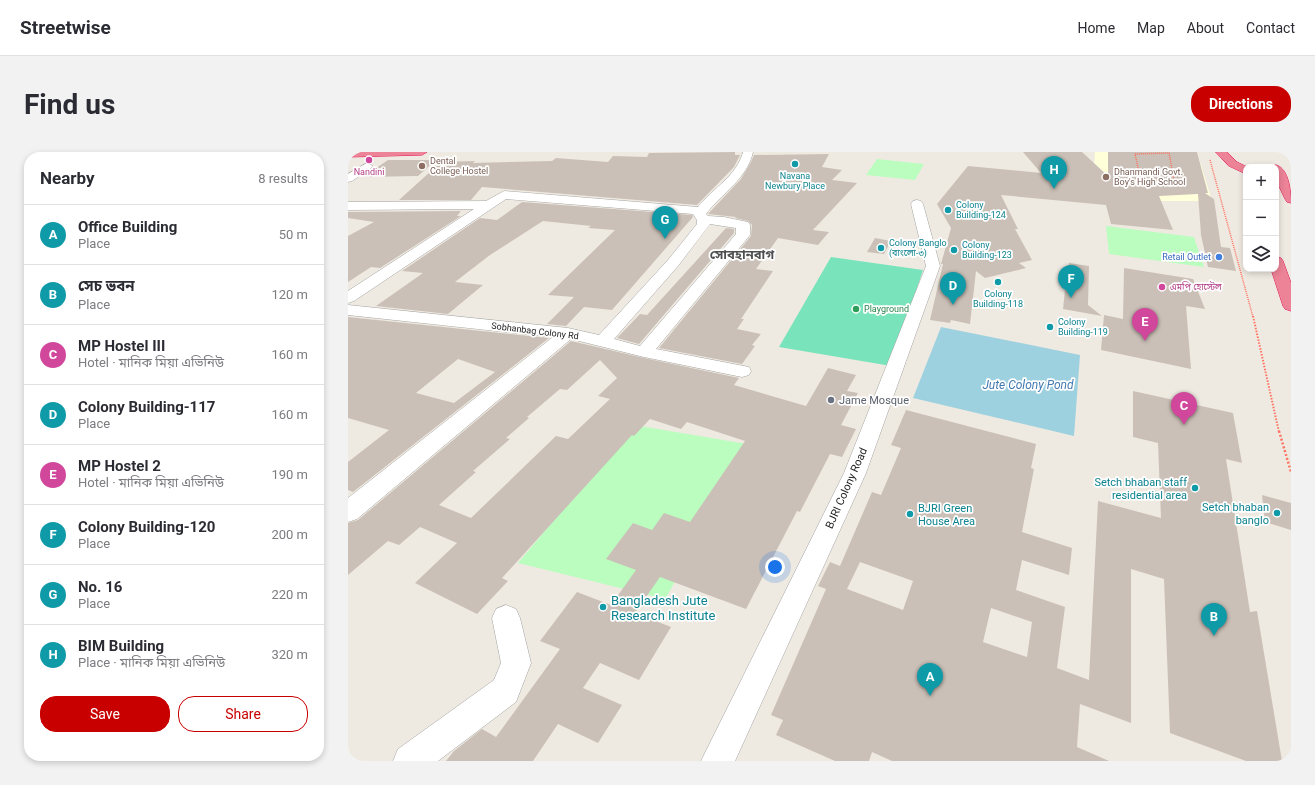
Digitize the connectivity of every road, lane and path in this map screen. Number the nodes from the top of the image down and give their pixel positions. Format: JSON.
{"nodes":[{"id":1,"x":422,"y":152,"type":"edge"},
{"id":2,"x":748,"y":152,"type":"edge"},
{"id":3,"x":1169,"y":152,"type":"edge"},
{"id":4,"x":1221,"y":152,"type":"edge"},
{"id":5,"x":1239,"y":152,"type":"edge"},
{"id":6,"x":348,"y":154,"type":"edge"},
{"id":7,"x":1273,"y":156,"type":"dead end"},
{"id":8,"x":1209,"y":158,"type":"dead end"},
{"id":9,"x":1243,"y":164,"type":"edge"},
{"id":10,"x":1275,"y":164,"type":"edge"},
{"id":11,"x":368,"y":166,"type":"dead end"},
{"id":12,"x":1243,"y":169,"type":"edge"},
{"id":13,"x":1279,"y":173,"type":"edge"},
{"id":14,"x":348,"y":179,"type":"edge"},
{"id":15,"x":1291,"y":199,"type":"edge"},
{"id":16,"x":917,"y":204,"type":"dead end"},
{"id":17,"x":489,"y":205,"type":"junction"},
{"id":18,"x":348,"y":206,"type":"edge"},
{"id":19,"x":702,"y":216,"type":"junction"},
{"id":20,"x":1279,"y":270,"type":"edge"},
{"id":21,"x":348,"y":298,"type":"edge"},
{"id":22,"x":1291,"y":306,"type":"edge"},
{"id":23,"x":348,"y":310,"type":"edge"},
{"id":24,"x":368,"y":312,"type":"junction"},
{"id":25,"x":348,"y":325,"type":"edge"},
{"id":26,"x":568,"y":334,"type":"junction"},
{"id":27,"x":602,"y":341,"type":"junction"},
{"id":28,"x":644,"y":352,"type":"junction"},
{"id":29,"x":742,"y":371,"type":"dead end"},
{"id":30,"x":1291,"y":472,"type":"edge"},
{"id":31,"x":348,"y":512,"type":"edge"},
{"id":32,"x":506,"y":618,"type":"dead end"},
{"id":33,"x":410,"y":761,"type":"edge"},
{"id":34,"x":718,"y":761,"type":"edge"}],
"edges":[{"from":1,"to":6,"type":"highway"},
{"from":2,"to":19,"type":"street"},
{"from":3,"to":3,"type":"path"},
{"from":4,"to":12,"type":"highway"},
{"from":5,"to":9,"type":"highway"},
{"from":7,"to":10,"type":"highway"},
{"from":8,"to":30,"type":"path"},
{"from":11,"to":14,"type":"street"},
{"from":13,"to":15,"type":"highway"},
{"from":16,"to":34,"type":"street","name":"BJRI Colony Road"},
{"from":17,"to":18,"type":"street"},
{"from":17,"to":19,"type":"street"},
{"from":17,"to":21,"type":"street"},
{"from":19,"to":27,"type":"street"},
{"from":19,"to":28,"type":"street"},
{"from":20,"to":22,"type":"highway"},
{"from":23,"to":24,"type":"street","name":"Sobhanbag Colony Rd"},
{"from":24,"to":25,"type":"street"},
{"from":24,"to":26,"type":"street","name":"Sobhanbag Colony Rd"},
{"from":26,"to":27,"type":"street","name":"Sobhanbag Colony Rd"},
{"from":26,"to":31,"type":"street"},
{"from":27,"to":28,"type":"street","name":"Sobhanbag Colony Rd"},
{"from":28,"to":29,"type":"street","name":"Sobhanbag Colony Rd"},
{"from":32,"to":33,"type":"street"}]}
